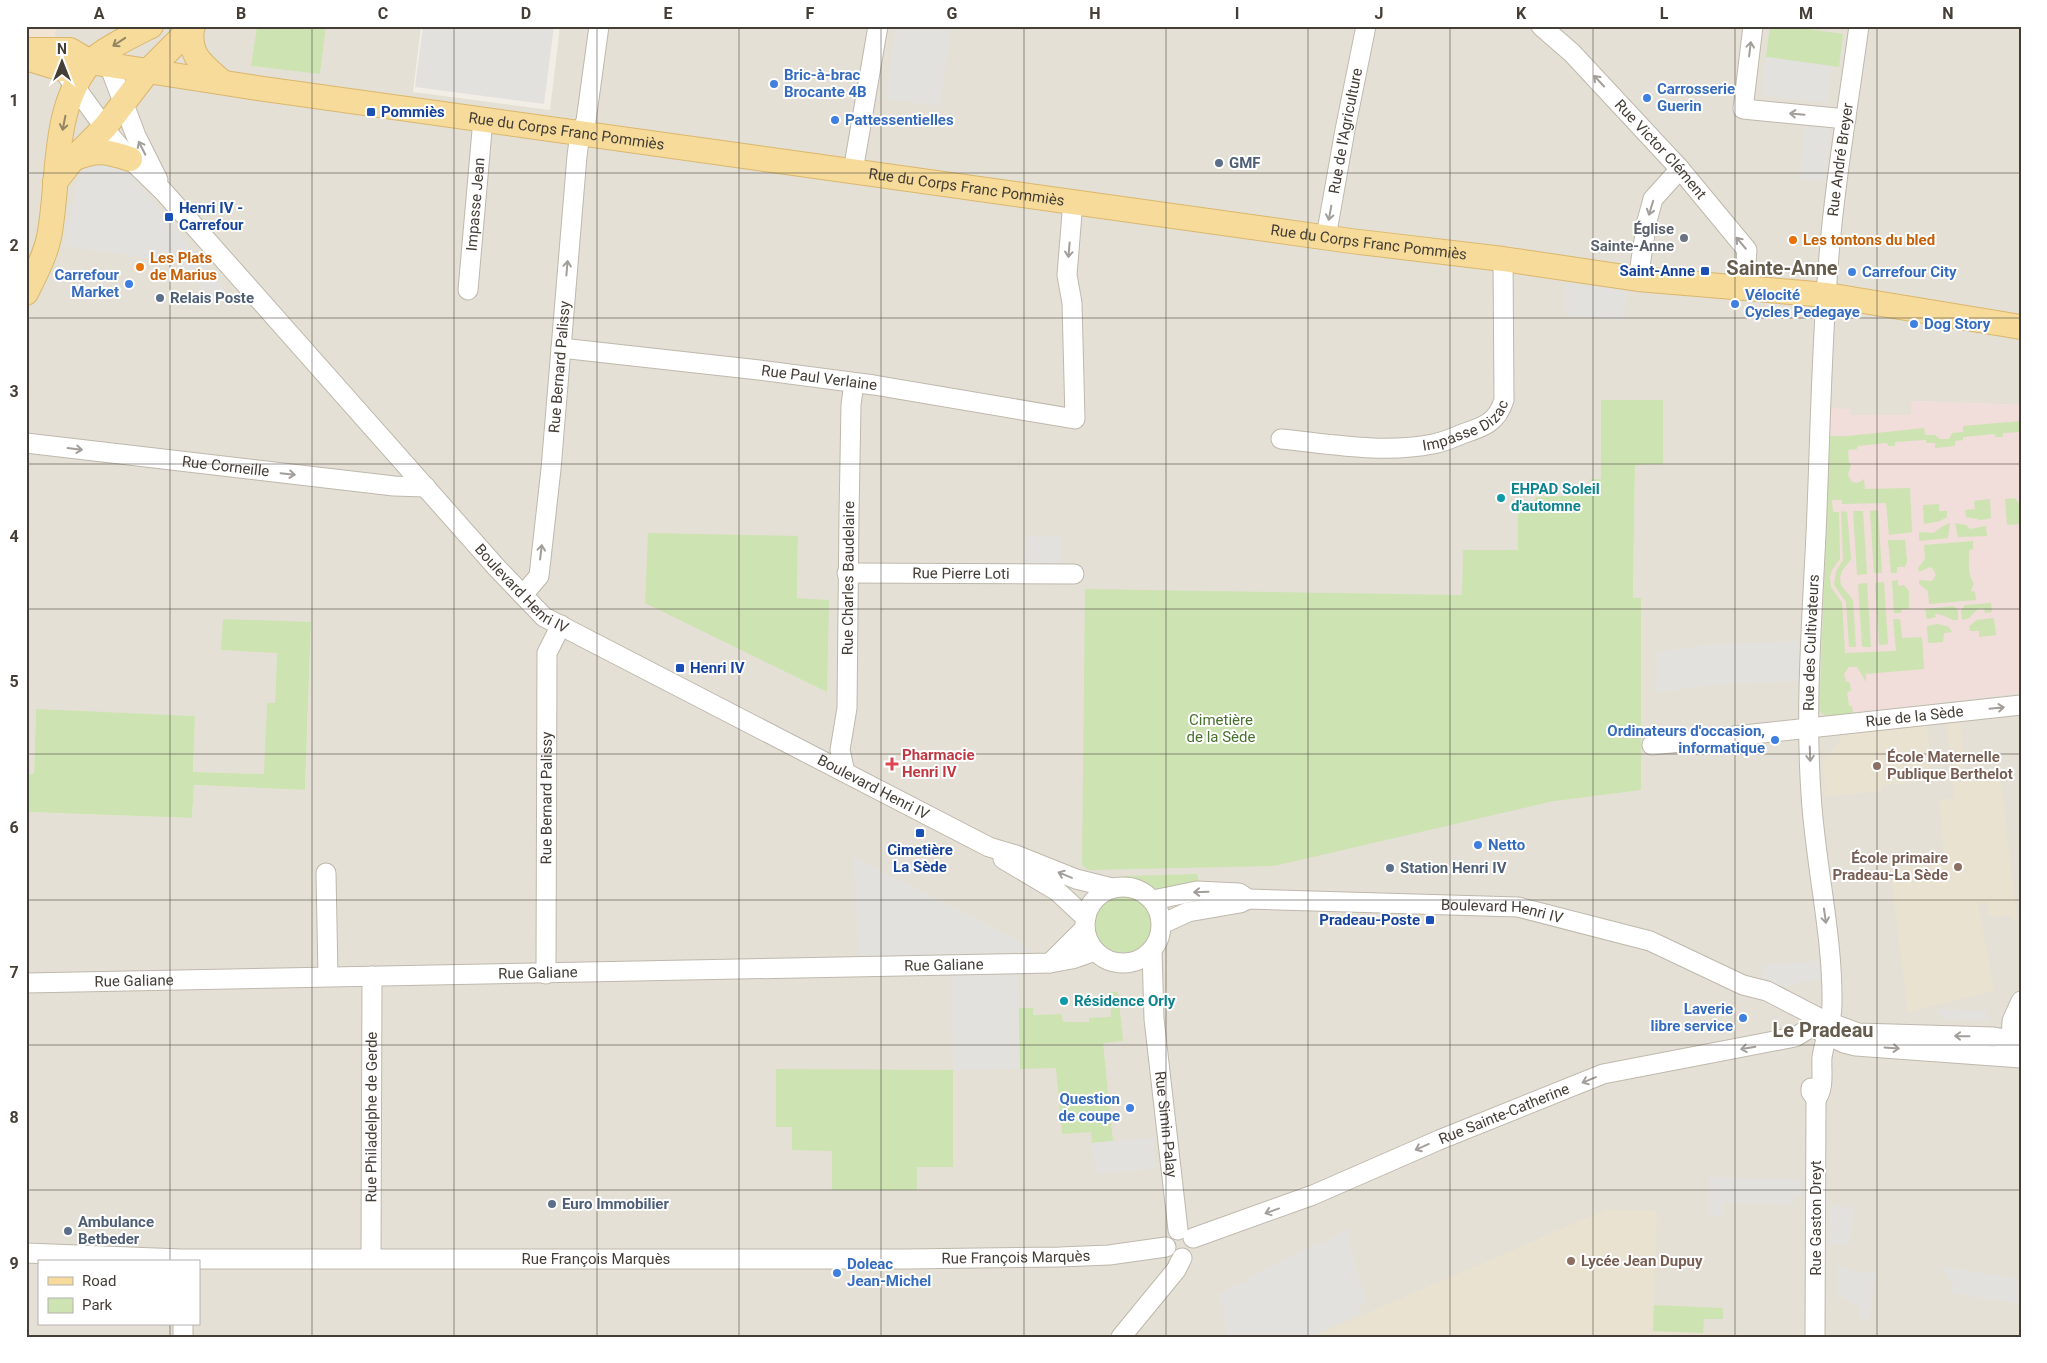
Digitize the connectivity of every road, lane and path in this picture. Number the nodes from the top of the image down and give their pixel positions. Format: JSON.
{"nodes":[{"id":1,"x":151,"y":26,"type":"edge"},
{"id":2,"x":193,"y":26,"type":"edge"},
{"id":3,"x":599,"y":26,"type":"edge"},
{"id":4,"x":878,"y":26,"type":"edge"},
{"id":5,"x":1366,"y":26,"type":"edge"},
{"id":6,"x":1542,"y":26,"type":"edge"},
{"id":7,"x":1753,"y":26,"type":"edge"},
{"id":8,"x":1859,"y":26,"type":"edge"},
{"id":9,"x":26,"y":50,"type":"edge"},
{"id":10,"x":26,"y":58,"type":"edge"},
{"id":11,"x":99,"y":64,"type":"junction"},
{"id":12,"x":62,"y":69,"type":"junction"},
{"id":13,"x":148,"y":71,"type":"junction"},
{"id":14,"x":222,"y":82,"type":"junction"},
{"id":15,"x":76,"y":87,"type":"junction"},
{"id":16,"x":123,"y":103,"type":"junction"},
{"id":17,"x":483,"y":119,"type":"junction"},
{"id":18,"x":1846,"y":119,"type":"junction"},
{"id":19,"x":105,"y":127,"type":"junction"},
{"id":20,"x":580,"y":133,"type":"junction"},
{"id":21,"x":73,"y":159,"type":"junction"},
{"id":22,"x":130,"y":159,"type":"junction"},
{"id":23,"x":1680,"y":169,"type":"junction"},
{"id":24,"x":853,"y":171,"type":"junction"},
{"id":25,"x":54,"y":183,"type":"junction"},
{"id":26,"x":164,"y":192,"type":"junction"},
{"id":27,"x":1073,"y":201,"type":"junction"},
{"id":28,"x":1326,"y":237,"type":"junction"},
{"id":29,"x":1503,"y":259,"type":"junction"},
{"id":30,"x":1638,"y":279,"type":"junction"},
{"id":31,"x":27,"y":289,"type":"edge"},
{"id":32,"x":1744,"y":289,"type":"junction"},
{"id":33,"x":468,"y":290,"type":"dead end"},
{"id":34,"x":1827,"y":295,"type":"junction"},
{"id":35,"x":2021,"y":327,"type":"edge"},
{"id":36,"x":561,"y":348,"type":"junction"},
{"id":37,"x":854,"y":383,"type":"junction"},
{"id":38,"x":1280,"y":439,"type":"dead end"},
{"id":39,"x":26,"y":443,"type":"edge"},
{"id":40,"x":426,"y":487,"type":"junction"},
{"id":41,"x":847,"y":573,"type":"junction"},
{"id":42,"x":1074,"y":574,"type":"dead end"},
{"id":43,"x":523,"y":595,"type":"junction"},
{"id":44,"x":561,"y":625,"type":"junction"},
{"id":45,"x":2021,"y":705,"type":"edge"},
{"id":46,"x":1809,"y":728,"type":"junction"},
{"id":47,"x":1652,"y":745,"type":"dead end"},
{"id":48,"x":845,"y":772,"type":"junction"},
{"id":49,"x":989,"y":847,"type":"junction"},
{"id":50,"x":326,"y":873,"type":"dead end"},
{"id":51,"x":1112,"y":888,"type":"junction"},
{"id":52,"x":1248,"y":899,"type":"junction"},
{"id":53,"x":1153,"y":900,"type":"junction"},
{"id":54,"x":1085,"y":923,"type":"junction"},
{"id":55,"x":1162,"y":924,"type":"junction"},
{"id":56,"x":1095,"y":951,"type":"junction"},
{"id":57,"x":1152,"y":951,"type":"junction"},
{"id":58,"x":1050,"y":963,"type":"junction"},
{"id":59,"x":1126,"y":963,"type":"junction"},
{"id":60,"x":546,"y":974,"type":"junction"},
{"id":61,"x":328,"y":976,"type":"junction"},
{"id":62,"x":372,"y":976,"type":"junction"},
{"id":63,"x":26,"y":983,"type":"edge"},
{"id":64,"x":2021,"y":1001,"type":"edge"},
{"id":65,"x":1154,"y":1019,"type":"junction"},
{"id":66,"x":1823,"y":1027,"type":"junction"},
{"id":67,"x":2016,"y":1041,"type":"edge"},
{"id":68,"x":2021,"y":1058,"type":"edge"},
{"id":69,"x":1185,"y":1234,"type":"junction"},
{"id":70,"x":1166,"y":1246,"type":"junction"},
{"id":71,"x":26,"y":1253,"type":"edge"},
{"id":72,"x":371,"y":1257,"type":"junction"},
{"id":73,"x":1182,"y":1258,"type":"junction"},
{"id":74,"x":181,"y":1260,"type":"edge"},
{"id":75,"x":1121,"y":1337,"type":"edge"},
{"id":76,"x":1815,"y":1337,"type":"edge"}],
"edges":[{"from":1,"to":11,"type":"main road","one_way":true},
{"from":2,"to":13,"type":"main road"},
{"from":2,"to":14,"type":"main road"},
{"from":3,"to":20,"type":"street","name":"Rue Bernard Palissy"},
{"from":4,"to":24,"type":"street"},
{"from":5,"to":28,"type":"street","name":"Rue de l'Agriculture","one_way":true},
{"from":23,"to":6,"type":"street","name":"Rue Victor Clément","one_way":true},
{"from":18,"to":7,"type":"street","one_way":true},
{"from":8,"to":18,"type":"street","name":"Rue André Breyer"},
{"from":9,"to":11,"type":"main road","name":"Rue du Corps Franc Pommiès"},
{"from":10,"to":12,"type":"main road"},
{"from":11,"to":12,"type":"main road","name":"Rue du Corps Franc Pommiès"},
{"from":11,"to":13,"type":"main road","name":"Rue du Corps Franc Pommiès"},
{"from":11,"to":15,"type":"main road"},
{"from":11,"to":16,"type":"street","name":"Boulevard Henri IV"},
{"from":12,"to":15,"type":"street","name":"Boulevard Henri IV"},
{"from":13,"to":14,"type":"main road","name":"Rue du Corps Franc Pommiès"},
{"from":13,"to":16,"type":"main road"},
{"from":14,"to":17,"type":"main road","name":"Rue du Corps Franc Pommiès"},
{"from":15,"to":19,"type":"street","name":"Boulevard Henri IV"},
{"from":15,"to":25,"type":"main road","one_way":true},
{"from":16,"to":19,"type":"main road"},
{"from":26,"to":16,"type":"street","name":"Boulevard Henri IV","one_way":true},
{"from":17,"to":20,"type":"main road","name":"Rue du Corps Franc Pommiès"},
{"from":17,"to":33,"type":"street","name":"Impasse Jean"},
{"from":18,"to":34,"type":"street","name":"Rue André Breyer"},
{"from":19,"to":21,"type":"main road"},
{"from":19,"to":22,"type":"street","name":"Boulevard Henri IV"},
{"from":20,"to":24,"type":"main road","name":"Rue du Corps Franc Pommiès"},
{"from":36,"to":20,"type":"street","name":"Rue Bernard Palissy","one_way":true},
{"from":21,"to":22,"type":"main road"},
{"from":21,"to":25,"type":"main road"},
{"from":22,"to":26,"type":"street","name":"Boulevard Henri IV"},
{"from":23,"to":30,"type":"street","one_way":true},
{"from":32,"to":23,"type":"street","name":"Rue Victor Clément","one_way":true},
{"from":24,"to":27,"type":"main road","name":"Rue du Corps Franc Pommiès"},
{"from":25,"to":31,"type":"main road"},
{"from":26,"to":40,"type":"street","name":"Boulevard Henri IV"},
{"from":27,"to":28,"type":"main road","name":"Rue du Corps Franc Pommiès"},
{"from":27,"to":37,"type":"street","name":"Rue Paul Verlaine","one_way":true},
{"from":28,"to":29,"type":"main road","name":"Rue du Corps Franc Pommiès"},
{"from":29,"to":30,"type":"main road","name":"Rue du Corps Franc Pommiès"},
{"from":29,"to":38,"type":"street","name":"Impasse Dizac"},
{"from":30,"to":32,"type":"main road","name":"Rue du Corps Franc Pommiès"},
{"from":32,"to":34,"type":"main road","name":"Rue du Corps Franc Pommiès"},
{"from":34,"to":35,"type":"main road","name":"Rue du Corps Franc Pommiès"},
{"from":34,"to":46,"type":"street","name":"Rue des Cultivateurs"},
{"from":36,"to":37,"type":"street","name":"Rue Paul Verlaine"},
{"from":43,"to":36,"type":"street","name":"Rue Bernard Palissy","one_way":true},
{"from":37,"to":41,"type":"street","name":"Rue Charles Baudelaire"},
{"from":39,"to":40,"type":"street","name":"Rue Corneille","one_way":true},
{"from":40,"to":43,"type":"street","name":"Boulevard Henri IV"},
{"from":41,"to":42,"type":"street","name":"Rue Pierre Loti"},
{"from":41,"to":48,"type":"street","name":"Rue Charles Baudelaire"},
{"from":43,"to":44,"type":"street","name":"Boulevard Henri IV"},
{"from":44,"to":48,"type":"street","name":"Boulevard Henri IV"},
{"from":44,"to":60,"type":"street","name":"Rue Bernard Palissy"},
{"from":46,"to":45,"type":"street","name":"Rue de la Sède","one_way":true},
{"from":46,"to":47,"type":"street","name":"Rue de la Sède"},
{"from":46,"to":66,"type":"street","name":"Rue des Cultivateurs","one_way":true},
{"from":48,"to":49,"type":"street","name":"Boulevard Henri IV"},
{"from":51,"to":49,"type":"street","name":"Boulevard Henri IV","one_way":true},
{"from":49,"to":54,"type":"street","name":"Boulevard Henri IV"},
{"from":50,"to":61,"type":"street"},
{"from":51,"to":53,"type":"street"},
{"from":51,"to":54,"type":"street"},
{"from":52,"to":53,"type":"street","name":"Boulevard Henri IV","one_way":true},
{"from":52,"to":55,"type":"street","name":"Boulevard Henri IV"},
{"from":52,"to":66,"type":"street","name":"Boulevard Henri IV"},
{"from":53,"to":55,"type":"street"},
{"from":54,"to":56,"type":"street"},
{"from":54,"to":58,"type":"street"},
{"from":55,"to":57,"type":"street"},
{"from":56,"to":58,"type":"street","name":"Rue Galiane"},
{"from":56,"to":59,"type":"street"},
{"from":57,"to":59,"type":"street"},
{"from":57,"to":65,"type":"street","name":"Rue Simin Palay"},
{"from":58,"to":60,"type":"street","name":"Rue Galiane"},
{"from":59,"to":65,"type":"street","name":"Rue Simin Palay"},
{"from":60,"to":62,"type":"street","name":"Rue Galiane"},
{"from":61,"to":62,"type":"street","name":"Rue Galiane"},
{"from":61,"to":63,"type":"street","name":"Rue Galiane"},
{"from":62,"to":72,"type":"street","name":"Rue Philadelphe de Gerde"},
{"from":64,"to":67,"type":"street"},
{"from":65,"to":69,"type":"street","name":"Rue Simin Palay"},
{"from":67,"to":66,"type":"street","one_way":true},
{"from":66,"to":68,"type":"street","one_way":true},
{"from":66,"to":69,"type":"street","name":"Rue Sainte-Catherine","one_way":true},
{"from":66,"to":76,"type":"street","name":"Rue Gaston Dreyt"},
{"from":69,"to":70,"type":"street"},
{"from":69,"to":73,"type":"street"},
{"from":70,"to":72,"type":"street","name":"Rue François Marquès"},
{"from":70,"to":73,"type":"street"},
{"from":71,"to":74,"type":"street","name":"Rue François Marquès"},
{"from":72,"to":74,"type":"street","name":"Rue François Marquès"},
{"from":73,"to":75,"type":"street"}]}
